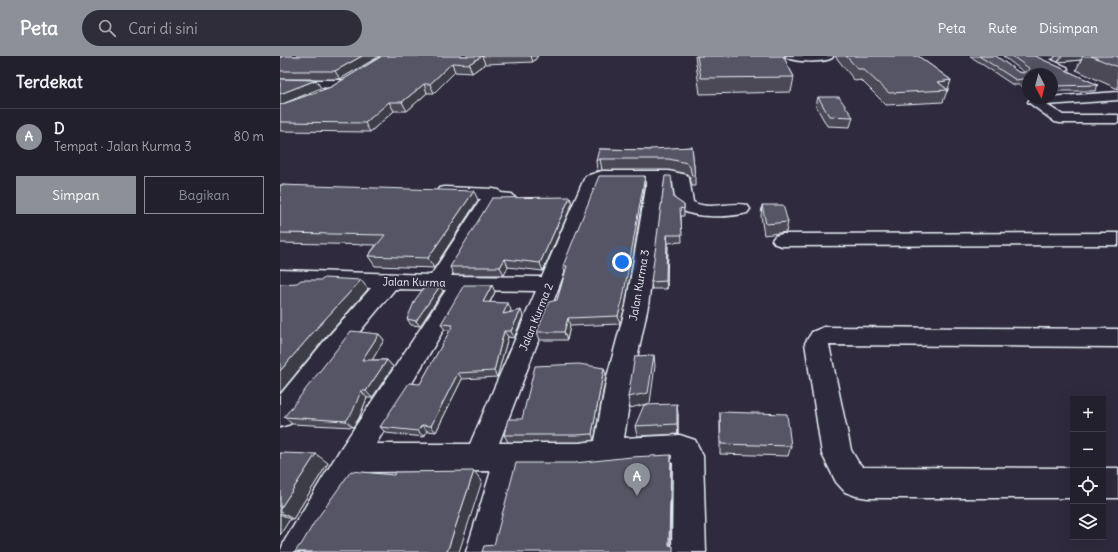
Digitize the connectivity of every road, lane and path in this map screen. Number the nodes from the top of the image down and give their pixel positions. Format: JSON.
{"nodes":[{"id":1,"x":790,"y":56,"type":"edge"},
{"id":2,"x":1050,"y":56,"type":"edge"},
{"id":3,"x":828,"y":57,"type":"dead end"},
{"id":4,"x":1072,"y":70,"type":"dead end"},
{"id":5,"x":355,"y":77,"type":"edge"},
{"id":6,"x":280,"y":84,"type":"edge"},
{"id":7,"x":342,"y":84,"type":"junction"},
{"id":8,"x":1095,"y":92,"type":"junction"},
{"id":9,"x":320,"y":96,"type":"edge"},
{"id":10,"x":1118,"y":96,"type":"edge"},
{"id":11,"x":1062,"y":99,"type":"junction"},
{"id":12,"x":1118,"y":111,"type":"edge"},
{"id":13,"x":1118,"y":118,"type":"edge"},
{"id":14,"x":1096,"y":120,"type":"junction"},
{"id":15,"x":656,"y":177,"type":"junction"},
{"id":16,"x":428,"y":191,"type":"edge"},
{"id":17,"x":490,"y":198,"type":"junction"},
{"id":18,"x":521,"y":198,"type":"edge"},
{"id":19,"x":741,"y":209,"type":"dead end"},
{"id":20,"x":1118,"y":239,"type":"edge"},
{"id":21,"x":782,"y":240,"type":"dead end"},
{"id":22,"x":280,"y":277,"type":"edge"},
{"id":23,"x":389,"y":282,"type":"junction"},
{"id":24,"x":449,"y":283,"type":"junction"},
{"id":25,"x":549,"y":284,"type":"junction"},
{"id":26,"x":1118,"y":338,"type":"edge"},
{"id":27,"x":280,"y":415,"type":"edge"},
{"id":28,"x":607,"y":454,"type":"junction"},
{"id":29,"x":479,"y":457,"type":"junction"},
{"id":30,"x":351,"y":458,"type":"junction"},
{"id":31,"x":510,"y":458,"type":"junction"},
{"id":32,"x":1070,"y":483,"type":"edge"},
{"id":33,"x":1106,"y":483,"type":"edge"},
{"id":34,"x":1118,"y":483,"type":"edge"},
{"id":35,"x":297,"y":552,"type":"edge"},
{"id":36,"x":483,"y":552,"type":"edge"},
{"id":37,"x":689,"y":552,"type":"edge"}],
"edges":[{"from":1,"to":3,"type":"street"},
{"from":2,"to":4,"type":"street"},
{"from":5,"to":7,"type":"street"},
{"from":6,"to":7,"type":"street"},
{"from":7,"to":9,"type":"street"},
{"from":8,"to":10,"type":"street"},
{"from":8,"to":11,"type":"street"},
{"from":8,"to":12,"type":"street"},
{"from":11,"to":14,"type":"street"},
{"from":11,"to":14,"type":"street"},
{"from":13,"to":14,"type":"street"},
{"from":15,"to":19,"type":"street"},
{"from":15,"to":25,"type":"street","name":"Jalan Kurma 2"},
{"from":15,"to":28,"type":"street","name":"Jalan Kurma 3"},
{"from":16,"to":17,"type":"street"},
{"from":17,"to":18,"type":"street"},
{"from":17,"to":24,"type":"street"},
{"from":20,"to":21,"type":"street"},
{"from":22,"to":23,"type":"street","name":"Jalan Kurma"},
{"from":23,"to":24,"type":"street","name":"Jalan Kurma"},
{"from":23,"to":27,"type":"street"},
{"from":24,"to":25,"type":"street","name":"Jalan Kurma"},
{"from":24,"to":30,"type":"street"},
{"from":25,"to":29,"type":"street","name":"Jalan Kurma 2"},
{"from":26,"to":32,"type":"street"},
{"from":28,"to":31,"type":"street"},
{"from":28,"to":37,"type":"street"},
{"from":29,"to":30,"type":"street"},
{"from":29,"to":31,"type":"street"},
{"from":30,"to":35,"type":"street"},
{"from":31,"to":36,"type":"street"},
{"from":33,"to":34,"type":"street"}]}
